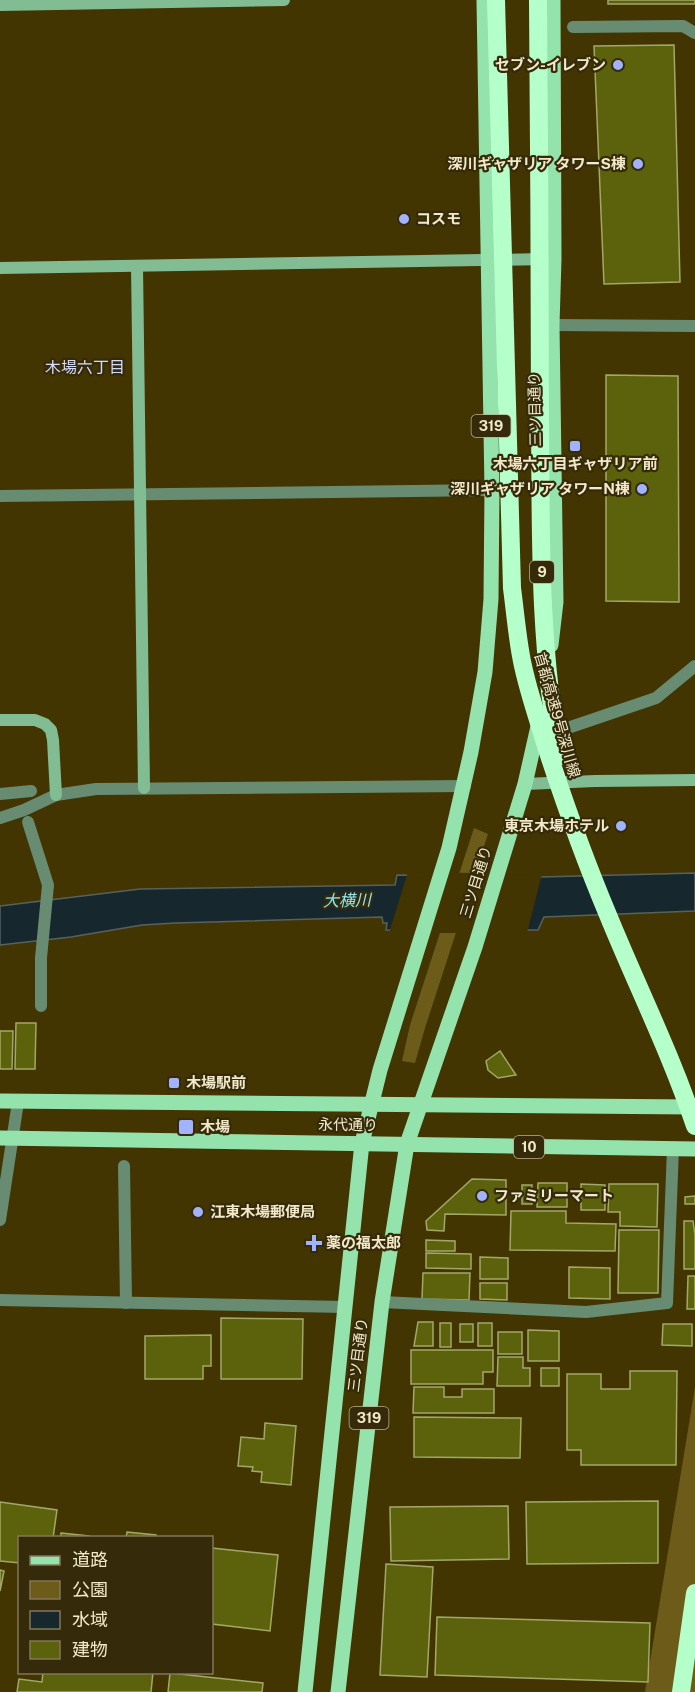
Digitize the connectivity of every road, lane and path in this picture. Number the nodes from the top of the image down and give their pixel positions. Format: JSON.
{"nodes":[{"id":1,"x":284,"y":0,"type":"edge"},
{"id":2,"x":484,"y":0,"type":"edge"},
{"id":3,"x":496,"y":0,"type":"edge"},
{"id":4,"x":538,"y":0,"type":"edge"},
{"id":5,"x":553,"y":0,"type":"edge"},
{"id":6,"x":133,"y":1,"type":"edge"},
{"id":7,"x":0,"y":4,"type":"edge"},
{"id":8,"x":573,"y":27,"type":"dead end"},
{"id":9,"x":695,"y":33,"type":"edge"},
{"id":10,"x":554,"y":259,"type":"junction"},
{"id":11,"x":489,"y":260,"type":"junction"},
{"id":12,"x":137,"y":266,"type":"junction"},
{"id":13,"x":0,"y":268,"type":"edge"},
{"id":14,"x":552,"y":326,"type":"junction"},
{"id":15,"x":695,"y":326,"type":"edge"},
{"id":16,"x":492,"y":490,"type":"junction"},
{"id":17,"x":141,"y":494,"type":"junction"},
{"id":18,"x":0,"y":496,"type":"edge"},
{"id":19,"x":695,"y":666,"type":"edge"},
{"id":20,"x":0,"y":720,"type":"edge"},
{"id":21,"x":535,"y":739,"type":"junction"},
{"id":22,"x":695,"y":780,"type":"edge"},
{"id":23,"x":525,"y":784,"type":"junction"},
{"id":24,"x":465,"y":786,"type":"junction"},
{"id":25,"x":144,"y":788,"type":"junction"},
{"id":26,"x":31,"y":791,"type":"dead end"},
{"id":27,"x":0,"y":794,"type":"edge"},
{"id":28,"x":56,"y":795,"type":"junction"},
{"id":29,"x":0,"y":818,"type":"edge"},
{"id":30,"x":28,"y":822,"type":"dead end"},
{"id":31,"x":41,"y":1006,"type":"dead end"},
{"id":32,"x":0,"y":1101,"type":"edge"},
{"id":33,"x":18,"y":1102,"type":"junction"},
{"id":34,"x":371,"y":1104,"type":"junction"},
{"id":35,"x":421,"y":1106,"type":"junction"},
{"id":36,"x":695,"y":1107,"type":"edge"},
{"id":37,"x":695,"y":1117,"type":"edge"},
{"id":38,"x":695,"y":1126,"type":"edge"},
{"id":39,"x":6,"y":1138,"type":"edge"},
{"id":40,"x":362,"y":1143,"type":"junction"},
{"id":41,"x":407,"y":1144,"type":"junction"},
{"id":42,"x":673,"y":1148,"type":"junction"},
{"id":43,"x":695,"y":1149,"type":"edge"},
{"id":44,"x":124,"y":1166,"type":"dead end"},
{"id":45,"x":0,"y":1220,"type":"edge"},
{"id":46,"x":0,"y":1300,"type":"edge"},
{"id":47,"x":382,"y":1302,"type":"junction"},
{"id":48,"x":126,"y":1303,"type":"junction"},
{"id":49,"x":345,"y":1307,"type":"junction"},
{"id":50,"x":695,"y":1593,"type":"edge"},
{"id":51,"x":695,"y":1605,"type":"edge"},
{"id":52,"x":305,"y":1692,"type":"edge"},
{"id":53,"x":338,"y":1692,"type":"edge"},
{"id":54,"x":682,"y":1692,"type":"edge"}],
"edges":[{"from":1,"to":6,"type":"street"},
{"from":2,"to":11,"type":"main road","name":"三ツ目通り","number":"319"},
{"from":3,"to":38,"type":"highway","name":"首都高速9号深川線","number":"9","bridge":true},
{"from":4,"to":37,"type":"highway","name":"首都高速9号深川線","number":"9","bridge":true},
{"from":5,"to":10,"type":"main road","name":"三ツ目通り","number":"319"},
{"from":6,"to":7,"type":"street"},
{"from":8,"to":9,"type":"street"},
{"from":10,"to":11,"type":"street"},
{"from":10,"to":14,"type":"main road","name":"三ツ目通り","number":"319"},
{"from":11,"to":12,"type":"street"},
{"from":11,"to":16,"type":"main road","name":"三ツ目通り","number":"319"},
{"from":12,"to":13,"type":"street"},
{"from":12,"to":17,"type":"street"},
{"from":14,"to":15,"type":"street"},
{"from":14,"to":21,"type":"main road","name":"三ツ目通り","number":"319"},
{"from":16,"to":17,"type":"street"},
{"from":16,"to":24,"type":"main road","name":"三ツ目通り","number":"319"},
{"from":17,"to":18,"type":"street"},
{"from":17,"to":25,"type":"street"},
{"from":19,"to":21,"type":"street"},
{"from":20,"to":28,"type":"street"},
{"from":21,"to":23,"type":"main road","name":"三ツ目通り","number":"319"},
{"from":22,"to":23,"type":"street"},
{"from":23,"to":35,"type":"main road","name":"三ツ目通り","number":"319"},
{"from":24,"to":25,"type":"street"},
{"from":24,"to":34,"type":"main road","name":"三ツ目通り","number":"319"},
{"from":25,"to":28,"type":"street"},
{"from":26,"to":27,"type":"street"},
{"from":28,"to":29,"type":"street"},
{"from":30,"to":31,"type":"street"},
{"from":32,"to":33,"type":"main road","name":"永代通り"},
{"from":33,"to":34,"type":"main road","name":"永代通り"},
{"from":33,"to":39,"type":"street"},
{"from":34,"to":35,"type":"main road","name":"永代通り"},
{"from":34,"to":40,"type":"main road","name":"三ツ目通り","number":"319"},
{"from":35,"to":36,"type":"main road","name":"永代通り"},
{"from":35,"to":41,"type":"main road","name":"三ツ目通り","number":"319"},
{"from":39,"to":40,"type":"main road","name":"永代通り","number":"10"},
{"from":39,"to":45,"type":"street"},
{"from":40,"to":41,"type":"main road","name":"永代通り","number":"10"},
{"from":40,"to":49,"type":"main road","name":"三ツ目通り","number":"319"},
{"from":41,"to":42,"type":"main road","name":"永代通り","number":"10"},
{"from":41,"to":47,"type":"main road","name":"三ツ目通り","number":"319"},
{"from":42,"to":43,"type":"main road","name":"永代通り","number":"10"},
{"from":42,"to":47,"type":"street"},
{"from":44,"to":48,"type":"street"},
{"from":46,"to":48,"type":"street"},
{"from":47,"to":53,"type":"main road","name":"三ツ目通り","number":"319"},
{"from":48,"to":49,"type":"street"},
{"from":49,"to":52,"type":"main road","name":"三ツ目通り","number":"319"},
{"from":50,"to":54,"type":"highway"},
{"from":51,"to":54,"type":"highway"}]}
